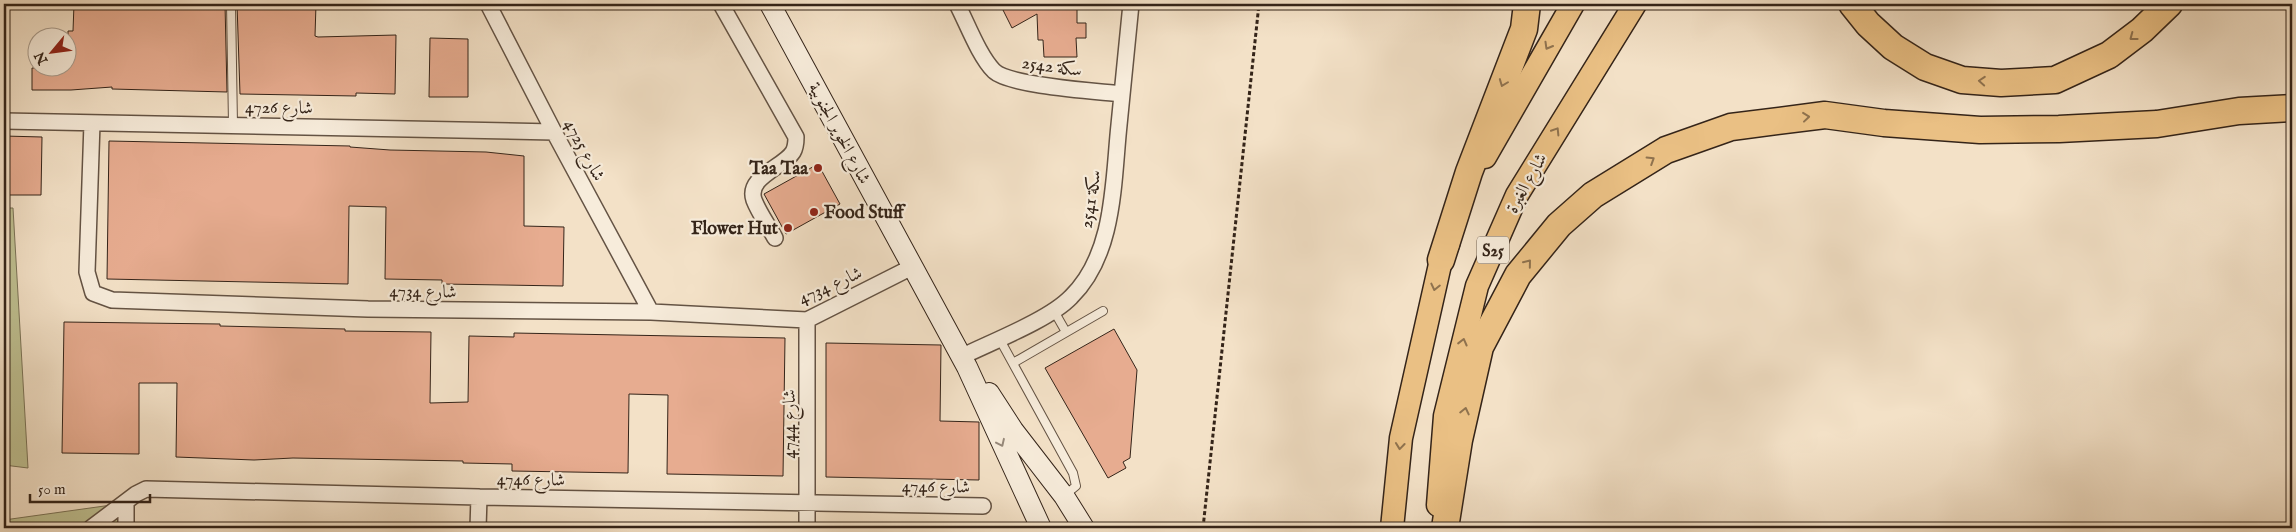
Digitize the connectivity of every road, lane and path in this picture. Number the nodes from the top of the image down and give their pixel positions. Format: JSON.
{"nodes":[{"id":1,"x":231,"y":4,"type":"edge"},
{"id":2,"x":488,"y":4,"type":"edge"},
{"id":3,"x":721,"y":4,"type":"edge"},
{"id":4,"x":770,"y":4,"type":"edge"},
{"id":5,"x":957,"y":4,"type":"edge"},
{"id":6,"x":1131,"y":4,"type":"edge"},
{"id":7,"x":1259,"y":4,"type":"edge"},
{"id":8,"x":1527,"y":4,"type":"edge"},
{"id":9,"x":1572,"y":4,"type":"edge"},
{"id":10,"x":1635,"y":4,"type":"edge"},
{"id":11,"x":1852,"y":4,"type":"edge"},
{"id":12,"x":2169,"y":4,"type":"edge"},
{"id":13,"x":1122,"y":94,"type":"junction"},
{"id":14,"x":2292,"y":108,"type":"edge"},
{"id":15,"x":4,"y":121,"type":"edge"},
{"id":16,"x":92,"y":123,"type":"junction"},
{"id":17,"x":233,"y":125,"type":"junction"},
{"id":18,"x":554,"y":132,"type":"junction"},
{"id":19,"x":775,"y":238,"type":"dead end"},
{"id":20,"x":1441,"y":260,"type":"junction"},
{"id":21,"x":912,"y":267,"type":"junction"},
{"id":22,"x":1054,"y":311,"type":"junction"},
{"id":23,"x":1103,"y":311,"type":"dead end"},
{"id":24,"x":651,"y":312,"type":"junction"},
{"id":25,"x":807,"y":320,"type":"junction"},
{"id":26,"x":1066,"y":332,"type":"junction"},
{"id":27,"x":999,"y":338,"type":"junction"},
{"id":28,"x":964,"y":362,"type":"junction"},
{"id":29,"x":1013,"y":363,"type":"junction"},
{"id":30,"x":1013,"y":430,"type":"junction"},
{"id":31,"x":1064,"y":496,"type":"junction"},
{"id":32,"x":479,"y":497,"type":"junction"},
{"id":33,"x":808,"y":502,"type":"junction"},
{"id":34,"x":126,"y":503,"type":"junction"},
{"id":35,"x":983,"y":506,"type":"dead end"},
{"id":36,"x":91,"y":528,"type":"edge"},
{"id":37,"x":126,"y":528,"type":"edge"},
{"id":38,"x":478,"y":528,"type":"edge"},
{"id":39,"x":807,"y":528,"type":"edge"},
{"id":40,"x":1040,"y":528,"type":"edge"},
{"id":41,"x":1072,"y":528,"type":"edge"},
{"id":42,"x":1084,"y":528,"type":"edge"},
{"id":43,"x":1203,"y":528,"type":"edge"},
{"id":44,"x":1392,"y":528,"type":"edge"},
{"id":45,"x":1436,"y":528,"type":"edge"},
{"id":46,"x":1445,"y":528,"type":"edge"}],
"edges":[{"from":1,"to":17,"type":"lane"},
{"from":2,"to":18,"type":"street","name":"4725 شارع"},
{"from":3,"to":19,"type":"street"},
{"from":4,"to":21,"type":"street","name":"شارع الخوير الجنوبية"},
{"from":5,"to":13,"type":"street","name":"سكة 2542"},
{"from":6,"to":13,"type":"street","name":"سكة 2541"},
{"from":7,"to":43,"type":"path"},
{"from":8,"to":20,"type":"highway","one_way":true},
{"from":9,"to":20,"type":"main road","number":"S25","one_way":true},
{"from":45,"to":10,"type":"main road","name":"شارع الغبرة","number":"S25","one_way":true},
{"from":12,"to":11,"type":"highway","one_way":true},
{"from":13,"to":22,"type":"street","name":"سكة 2541"},
{"from":46,"to":14,"type":"highway","one_way":true},
{"from":15,"to":16,"type":"street","name":"4726 شارع"},
{"from":16,"to":17,"type":"street","name":"4726 شارع"},
{"from":16,"to":24,"type":"street","name":"4734 شارع"},
{"from":17,"to":18,"type":"street","name":"4726 شارع"},
{"from":18,"to":24,"type":"street","name":"4725 شارع"},
{"from":20,"to":44,"type":"main road","number":"S25","one_way":true},
{"from":21,"to":25,"type":"street","name":"4734 شارع"},
{"from":21,"to":28,"type":"street","name":"شارع الخوير الجنوبية"},
{"from":22,"to":26,"type":"lane"},
{"from":22,"to":27,"type":"street","name":"سكة 2541"},
{"from":23,"to":26,"type":"lane"},
{"from":24,"to":25,"type":"street","name":"4734 شارع"},
{"from":25,"to":33,"type":"street","name":"4744 شارع"},
{"from":26,"to":29,"type":"lane"},
{"from":27,"to":28,"type":"street","name":"سكة 2541"},
{"from":27,"to":29,"type":"lane"},
{"from":28,"to":30,"type":"street","name":"شارع الخوير الجنوبية"},
{"from":28,"to":40,"type":"street","name":"شارع الخوير الجنوبية","one_way":true},
{"from":29,"to":31,"type":"lane"},
{"from":30,"to":31,"type":"street","name":"شارع الخوير الجنوبية"},
{"from":30,"to":41,"type":"street"},
{"from":31,"to":42,"type":"street","name":"شارع الخوير الجنوبية"},
{"from":32,"to":33,"type":"street","name":"4746 شارع"},
{"from":32,"to":34,"type":"street","name":"4746 شارع"},
{"from":32,"to":38,"type":"street"},
{"from":33,"to":35,"type":"street","name":"4746 شارع"},
{"from":33,"to":39,"type":"street","name":"4744 شارع"},
{"from":34,"to":36,"type":"street","name":"4746 شارع"},
{"from":34,"to":37,"type":"street"}]}
